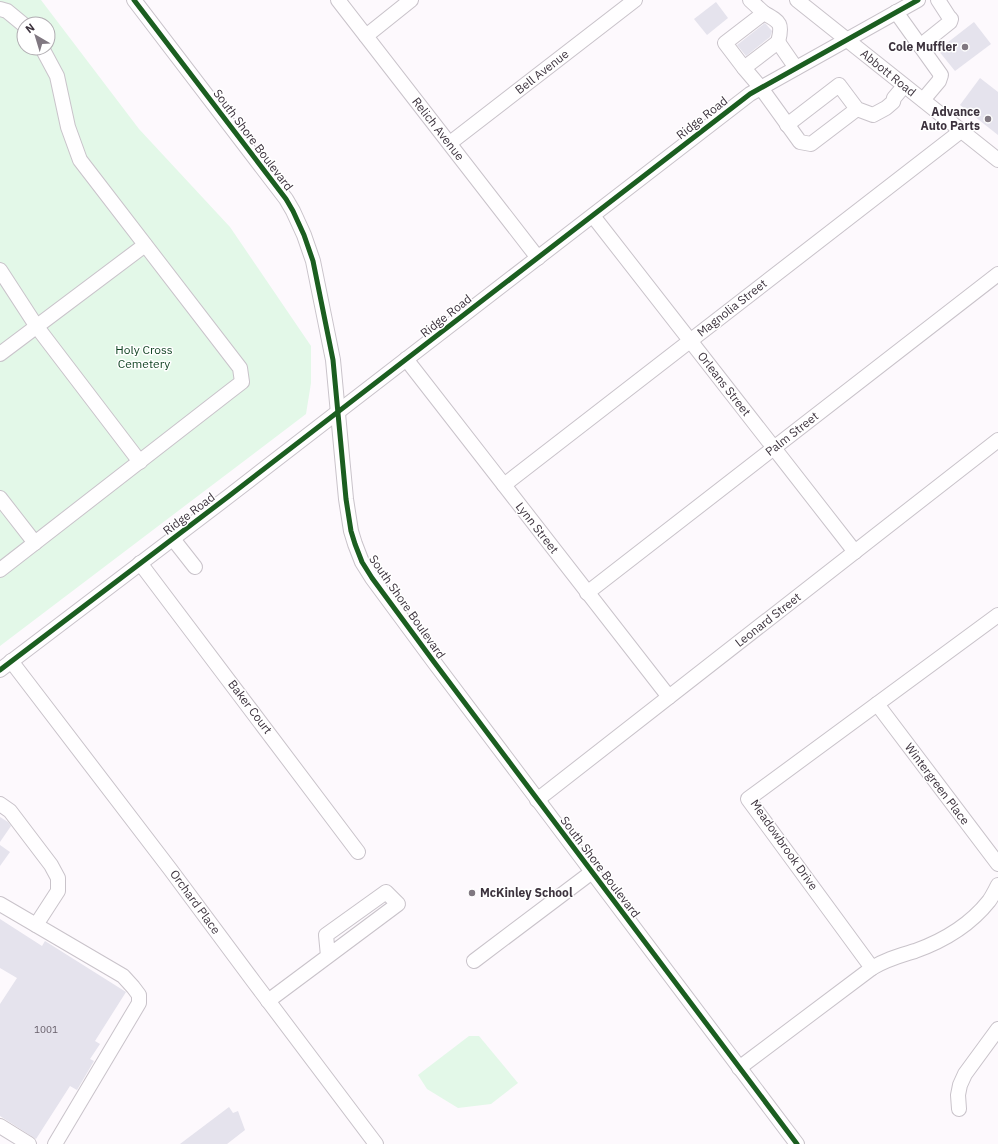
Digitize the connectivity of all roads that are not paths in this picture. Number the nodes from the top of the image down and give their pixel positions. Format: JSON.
{"nodes":[{"id":1,"x":134,"y":0,"type":"edge"},
{"id":2,"x":338,"y":0,"type":"edge"},
{"id":3,"x":411,"y":0,"type":"edge"},
{"id":4,"x":635,"y":0,"type":"edge"},
{"id":5,"x":750,"y":0,"type":"edge"},
{"id":6,"x":797,"y":0,"type":"edge"},
{"id":7,"x":938,"y":0,"type":"edge"},
{"id":8,"x":915,"y":1,"type":"edge"},
{"id":9,"x":1,"y":12,"type":"edge"},
{"id":10,"x":896,"y":12,"type":"junction"},
{"id":11,"x":764,"y":13,"type":"junction"},
{"id":12,"x":16,"y":18,"type":"edge"},
{"id":13,"x":366,"y":36,"type":"junction"},
{"id":14,"x":847,"y":40,"type":"junction"},
{"id":15,"x":778,"y":42,"type":"junction"},
{"id":16,"x":920,"y":46,"type":"junction"},
{"id":17,"x":46,"y":56,"type":"edge"},
{"id":18,"x":744,"y":68,"type":"junction"},
{"id":19,"x":796,"y":68,"type":"junction"},
{"id":20,"x":904,"y":86,"type":"junction"},
{"id":21,"x":761,"y":88,"type":"junction"},
{"id":22,"x":923,"y":100,"type":"junction"},
{"id":23,"x":856,"y":107,"type":"junction"},
{"id":24,"x":790,"y":122,"type":"junction"},
{"id":25,"x":961,"y":131,"type":"junction"},
{"id":26,"x":450,"y":143,"type":"junction"},
{"id":27,"x":998,"y":160,"type":"edge"},
{"id":28,"x":593,"y":216,"type":"junction"},
{"id":29,"x":146,"y":245,"type":"junction"},
{"id":30,"x":538,"y":258,"type":"junction"},
{"id":31,"x":0,"y":270,"type":"edge"},
{"id":32,"x":998,"y":274,"type":"edge"},
{"id":33,"x":37,"y":327,"type":"junction"},
{"id":34,"x":690,"y":341,"type":"junction"},
{"id":35,"x":0,"y":354,"type":"edge"},
{"id":36,"x":406,"y":359,"type":"junction"},
{"id":37,"x":338,"y":412,"type":"junction"},
{"id":38,"x":998,"y":440,"type":"edge"},
{"id":39,"x":774,"y":448,"type":"junction"},
{"id":40,"x":140,"y":462,"type":"junction"},
{"id":41,"x":504,"y":485,"type":"junction"},
{"id":42,"x":0,"y":498,"type":"edge"},
{"id":43,"x":173,"y":539,"type":"junction"},
{"id":44,"x":35,"y":543,"type":"junction"},
{"id":45,"x":855,"y":552,"type":"junction"},
{"id":46,"x":140,"y":563,"type":"junction"},
{"id":47,"x":196,"y":567,"type":"dead end"},
{"id":48,"x":0,"y":570,"type":"edge"},
{"id":49,"x":587,"y":593,"type":"junction"},
{"id":50,"x":998,"y":615,"type":"edge"},
{"id":51,"x":12,"y":661,"type":"junction"},
{"id":52,"x":0,"y":670,"type":"edge"},
{"id":53,"x":669,"y":697,"type":"junction"},
{"id":54,"x":877,"y":704,"type":"junction"},
{"id":55,"x":537,"y":800,"type":"junction"},
{"id":56,"x":0,"y":804,"type":"edge"},
{"id":57,"x":358,"y":852,"type":"dead end"},
{"id":58,"x":998,"y":864,"type":"edge"},
{"id":59,"x":592,"y":872,"type":"junction"},
{"id":60,"x":997,"y":890,"type":"edge"},
{"id":61,"x":0,"y":904,"type":"edge"},
{"id":62,"x":36,"y":925,"type":"junction"},
{"id":63,"x":328,"y":956,"type":"junction"},
{"id":64,"x":474,"y":961,"type":"dead end"},
{"id":65,"x":872,"y":968,"type":"junction"},
{"id":66,"x":268,"y":1001,"type":"junction"},
{"id":67,"x":998,"y":1029,"type":"edge"},
{"id":68,"x":739,"y":1068,"type":"junction"},
{"id":69,"x":959,"y":1109,"type":"dead end"},
{"id":70,"x":0,"y":1126,"type":"edge"},
{"id":71,"x":29,"y":1144,"type":"edge"},
{"id":72,"x":55,"y":1144,"type":"edge"},
{"id":73,"x":376,"y":1144,"type":"edge"},
{"id":74,"x":797,"y":1144,"type":"edge"}],
"edges":[{"from":1,"to":37,"type":"street","name":"South Shore Boulevard"},
{"from":2,"to":13,"type":"street","name":"Relich Avenue"},
{"from":3,"to":13,"type":"street"},
{"from":4,"to":26,"type":"street","name":"Bell Avenue"},
{"from":5,"to":11,"type":"street"},
{"from":6,"to":14,"type":"street","name":"Abbott Road"},
{"from":7,"to":16,"type":"street"},
{"from":8,"to":10,"type":"street","name":"Ridge Road"},
{"from":9,"to":12,"type":"street"},
{"from":10,"to":14,"type":"street","name":"Ridge Road"},
{"from":10,"to":16,"type":"street"},
{"from":11,"to":15,"type":"street"},
{"from":11,"to":18,"type":"street"},
{"from":13,"to":26,"type":"street","name":"Relich Avenue"},
{"from":14,"to":19,"type":"street","name":"Ridge Road"},
{"from":14,"to":20,"type":"street","name":"Abbott Road"},
{"from":15,"to":18,"type":"street"},
{"from":15,"to":19,"type":"street"},
{"from":16,"to":22,"type":"street"},
{"from":17,"to":29,"type":"street"},
{"from":18,"to":21,"type":"street"},
{"from":19,"to":21,"type":"street","name":"Ridge Road"},
{"from":20,"to":22,"type":"street","name":"Abbott Road"},
{"from":20,"to":23,"type":"street"},
{"from":21,"to":24,"type":"street"},
{"from":21,"to":28,"type":"street","name":"Ridge Road"},
{"from":22,"to":25,"type":"street","name":"Abbott Road"},
{"from":23,"to":24,"type":"street"},
{"from":23,"to":24,"type":"street"},
{"from":25,"to":27,"type":"street","name":"Abbott Road"},
{"from":25,"to":34,"type":"street","name":"Magnolia Street"},
{"from":26,"to":30,"type":"street","name":"Relich Avenue"},
{"from":28,"to":30,"type":"street","name":"Ridge Road"},
{"from":28,"to":34,"type":"street","name":"Orleans Street"},
{"from":29,"to":33,"type":"street"},
{"from":29,"to":40,"type":"street"},
{"from":30,"to":36,"type":"street","name":"Ridge Road"},
{"from":31,"to":33,"type":"street"},
{"from":32,"to":39,"type":"street","name":"Palm Street"},
{"from":33,"to":35,"type":"street"},
{"from":33,"to":40,"type":"street"},
{"from":34,"to":39,"type":"street","name":"Orleans Street"},
{"from":34,"to":41,"type":"street","name":"Magnolia Street"},
{"from":36,"to":37,"type":"street","name":"Ridge Road"},
{"from":36,"to":41,"type":"street","name":"Lynn Street"},
{"from":37,"to":43,"type":"street","name":"Ridge Road"},
{"from":37,"to":55,"type":"street","name":"South Shore Boulevard"},
{"from":38,"to":45,"type":"street","name":"Leonard Street"},
{"from":39,"to":45,"type":"street","name":"Orleans Street"},
{"from":39,"to":49,"type":"street","name":"Palm Street"},
{"from":40,"to":44,"type":"street"},
{"from":41,"to":49,"type":"street","name":"Lynn Street"},
{"from":42,"to":44,"type":"street"},
{"from":43,"to":46,"type":"street","name":"Ridge Road"},
{"from":43,"to":47,"type":"street"},
{"from":44,"to":48,"type":"street"},
{"from":45,"to":53,"type":"street","name":"Leonard Street"},
{"from":46,"to":51,"type":"street","name":"Ridge Road"},
{"from":46,"to":57,"type":"street","name":"Baker Court"},
{"from":49,"to":53,"type":"street","name":"Lynn Street"},
{"from":50,"to":54,"type":"street","name":"Meadowbrook Drive"},
{"from":51,"to":52,"type":"street","name":"Ridge Road"},
{"from":51,"to":66,"type":"street","name":"Orchard Place"},
{"from":53,"to":55,"type":"street","name":"Leonard Street"},
{"from":54,"to":58,"type":"street","name":"Wintergreen Place"},
{"from":54,"to":65,"type":"street","name":"Meadowbrook Drive"},
{"from":55,"to":59,"type":"street","name":"South Shore Boulevard"},
{"from":56,"to":62,"type":"street"},
{"from":59,"to":64,"type":"street"},
{"from":59,"to":68,"type":"street","name":"South Shore Boulevard"},
{"from":60,"to":65,"type":"street"},
{"from":61,"to":62,"type":"street"},
{"from":62,"to":72,"type":"street"},
{"from":63,"to":63,"type":"street"},
{"from":63,"to":66,"type":"street"},
{"from":65,"to":68,"type":"street"},
{"from":66,"to":73,"type":"street","name":"Orchard Place"},
{"from":67,"to":69,"type":"street"},
{"from":68,"to":74,"type":"street","name":"South Shore Boulevard"},
{"from":70,"to":71,"type":"street"}]}
